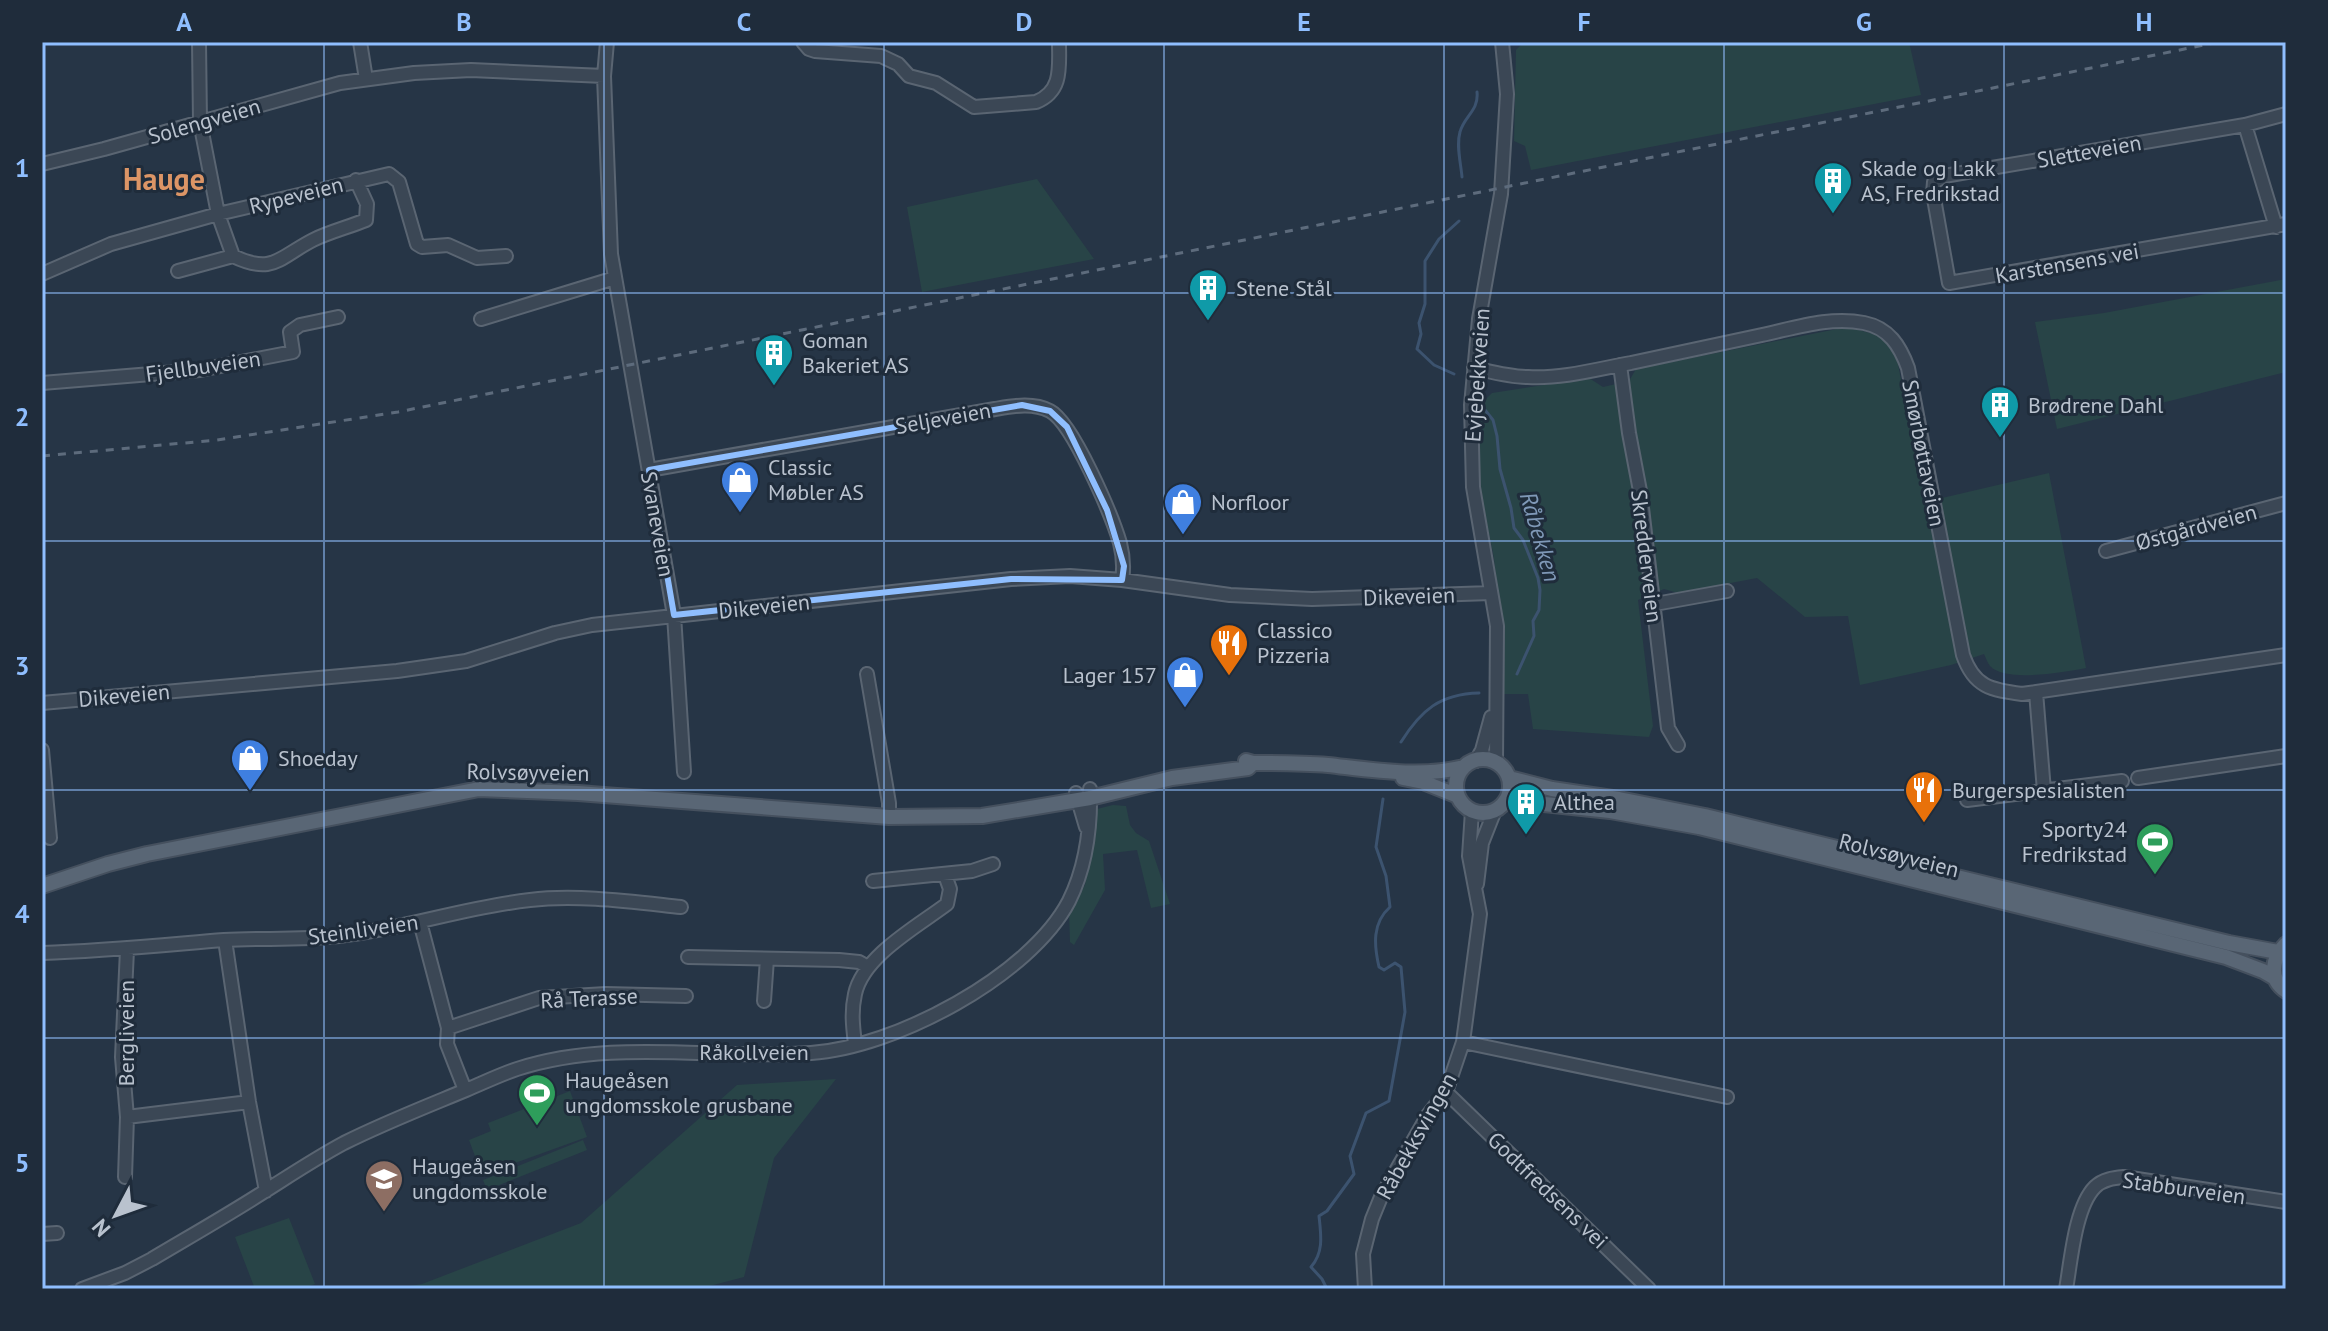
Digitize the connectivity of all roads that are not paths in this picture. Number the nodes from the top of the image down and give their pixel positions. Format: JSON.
{"nodes":[{"id":1,"x":199,"y":42,"type":"edge"},
{"id":2,"x":360,"y":42,"type":"edge"},
{"id":3,"x":607,"y":42,"type":"edge"},
{"id":4,"x":803,"y":42,"type":"edge"},
{"id":5,"x":1059,"y":42,"type":"edge"},
{"id":6,"x":1502,"y":42,"type":"edge"},
{"id":7,"x":604,"y":76,"type":"junction"},
{"id":8,"x":366,"y":79,"type":"junction"},
{"id":9,"x":2286,"y":114,"type":"edge"},
{"id":10,"x":200,"y":122,"type":"junction"},
{"id":11,"x":2245,"y":125,"type":"junction"},
{"id":12,"x":42,"y":164,"type":"edge"},
{"id":13,"x":356,"y":180,"type":"junction"},
{"id":14,"x":1934,"y":182,"type":"joint"},
{"id":15,"x":218,"y":214,"type":"junction"},
{"id":16,"x":2281,"y":226,"type":"edge"},
{"id":17,"x":233,"y":256,"type":"junction"},
{"id":18,"x":506,"y":256,"type":"dead end"},
{"id":19,"x":178,"y":271,"type":"dead end"},
{"id":20,"x":42,"y":274,"type":"edge"},
{"id":21,"x":615,"y":278,"type":"junction"},
{"id":22,"x":338,"y":317,"type":"dead end"},
{"id":23,"x":481,"y":319,"type":"dead end"},
{"id":24,"x":1620,"y":365,"type":"junction"},
{"id":25,"x":1474,"y":368,"type":"junction"},
{"id":26,"x":42,"y":383,"type":"edge"},
{"id":27,"x":649,"y":470,"type":"junction"},
{"id":28,"x":2286,"y":503,"type":"edge"},
{"id":29,"x":2106,"y":551,"type":"dead end"},
{"id":30,"x":1122,"y":580,"type":"junction"},
{"id":31,"x":1727,"y":591,"type":"dead end"},
{"id":32,"x":1491,"y":593,"type":"junction"},
{"id":33,"x":1655,"y":604,"type":"junction"},
{"id":34,"x":674,"y":615,"type":"junction"},
{"id":35,"x":2286,"y":655,"type":"edge"},
{"id":36,"x":867,"y":674,"type":"dead end"},
{"id":37,"x":2036,"y":692,"type":"junction"},
{"id":38,"x":42,"y":703,"type":"edge"},
{"id":39,"x":1495,"y":707,"type":"junction"},
{"id":40,"x":1678,"y":745,"type":"dead end"},
{"id":41,"x":42,"y":750,"type":"edge"},
{"id":42,"x":2286,"y":756,"type":"edge"},
{"id":43,"x":1496,"y":763,"type":"junction"},
{"id":44,"x":1470,"y":764,"type":"junction"},
{"id":45,"x":1380,"y":771,"type":"junction"},
{"id":46,"x":684,"y":772,"type":"dead end"},
{"id":47,"x":1509,"y":778,"type":"junction"},
{"id":48,"x":2138,"y":778,"type":"dead end"},
{"id":49,"x":2122,"y":781,"type":"dead end"},
{"id":50,"x":2044,"y":791,"type":"junction"},
{"id":51,"x":1083,"y":795,"type":"junction"},
{"id":52,"x":1458,"y":796,"type":"junction"},
{"id":53,"x":1967,"y":800,"type":"dead end"},
{"id":54,"x":1501,"y":805,"type":"junction"},
{"id":55,"x":1472,"y":811,"type":"junction"},
{"id":56,"x":889,"y":817,"type":"junction"},
{"id":57,"x":50,"y":838,"type":"dead end"},
{"id":58,"x":993,"y":864,"type":"dead end"},
{"id":59,"x":945,"y":875,"type":"junction"},
{"id":60,"x":873,"y":881,"type":"dead end"},
{"id":61,"x":42,"y":886,"type":"edge"},
{"id":62,"x":1476,"y":887,"type":"junction"},
{"id":63,"x":681,"y":907,"type":"dead end"},
{"id":64,"x":420,"y":922,"type":"junction"},
{"id":65,"x":225,"y":940,"type":"junction"},
{"id":66,"x":2282,"y":948,"type":"edge"},
{"id":67,"x":127,"y":950,"type":"junction"},
{"id":68,"x":42,"y":953,"type":"edge"},
{"id":69,"x":688,"y":957,"type":"dead end"},
{"id":70,"x":767,"y":959,"type":"junction"},
{"id":71,"x":868,"y":967,"type":"junction"},
{"id":72,"x":2275,"y":978,"type":"junction"},
{"id":73,"x":2286,"y":991,"type":"edge"},
{"id":74,"x":686,"y":996,"type":"dead end"},
{"id":75,"x":764,"y":1001,"type":"dead end"},
{"id":76,"x":448,"y":1028,"type":"junction"},
{"id":77,"x":1463,"y":1042,"type":"junction"},
{"id":78,"x":855,"y":1044,"type":"junction"},
{"id":79,"x":465,"y":1090,"type":"junction"},
{"id":80,"x":1446,"y":1092,"type":"junction"},
{"id":81,"x":1727,"y":1097,"type":"dead end"},
{"id":82,"x":249,"y":1102,"type":"junction"},
{"id":83,"x":127,"y":1117,"type":"junction"},
{"id":84,"x":125,"y":1177,"type":"dead end"},
{"id":85,"x":266,"y":1191,"type":"junction"},
{"id":86,"x":2286,"y":1202,"type":"edge"},
{"id":87,"x":57,"y":1233,"type":"dead end"},
{"id":88,"x":42,"y":1234,"type":"edge"},
{"id":89,"x":82,"y":1289,"type":"edge"},
{"id":90,"x":1365,"y":1289,"type":"edge"},
{"id":91,"x":1649,"y":1289,"type":"edge"},
{"id":92,"x":2066,"y":1289,"type":"edge"}],
"edges":[{"from":1,"to":10,"type":"street"},
{"from":2,"to":8,"type":"street"},
{"from":3,"to":7,"type":"street","name":"Svaneveien"},
{"from":4,"to":5,"type":"street"},
{"from":6,"to":25,"type":"street","name":"Evjebekkveien"},
{"from":7,"to":8,"type":"street","name":"Solengveien"},
{"from":7,"to":21,"type":"street","name":"Svaneveien"},
{"from":8,"to":10,"type":"street","name":"Solengveien"},
{"from":9,"to":11,"type":"street","name":"Sletteveien"},
{"from":10,"to":12,"type":"street","name":"Solengveien"},
{"from":10,"to":15,"type":"street"},
{"from":11,"to":14,"type":"street","name":"Sletteveien"},
{"from":11,"to":16,"type":"street"},
{"from":13,"to":15,"type":"street","name":"Rypeveien"},
{"from":13,"to":17,"type":"street"},
{"from":13,"to":18,"type":"street","name":"Rypeveien"},
{"from":14,"to":16,"type":"street","name":"Karstensens vei"},
{"from":15,"to":17,"type":"street"},
{"from":15,"to":20,"type":"street","name":"Rypeveien"},
{"from":17,"to":19,"type":"street"},
{"from":21,"to":23,"type":"street"},
{"from":21,"to":27,"type":"street","name":"Svaneveien"},
{"from":22,"to":26,"type":"street","name":"Fjellbuveien"},
{"from":24,"to":25,"type":"street","name":"Smørbøttaveien"},
{"from":24,"to":33,"type":"street","name":"Skredderveien"},
{"from":24,"to":37,"type":"street","name":"Smørbøttaveien"},
{"from":25,"to":32,"type":"street","name":"Evjebekkveien"},
{"from":27,"to":30,"type":"street","name":"Seljeveien"},
{"from":27,"to":34,"type":"street","name":"Svaneveien"},
{"from":28,"to":29,"type":"street","name":"Østgårdveien"},
{"from":30,"to":32,"type":"street","name":"Dikeveien"},
{"from":30,"to":34,"type":"street","name":"Dikeveien"},
{"from":31,"to":33,"type":"street"},
{"from":32,"to":39,"type":"street","name":"Evjebekkveien"},
{"from":33,"to":40,"type":"street","name":"Skredderveien"},
{"from":34,"to":38,"type":"street","name":"Dikeveien"},
{"from":34,"to":46,"type":"street","name":"Svaneveien"},
{"from":35,"to":37,"type":"street","name":"Smørbøttaveien"},
{"from":36,"to":56,"type":"street"},
{"from":37,"to":50,"type":"street"},
{"from":39,"to":43,"type":"street","name":"Evjebekkveien"},
{"from":39,"to":44,"type":"street","name":"Evjebekkveien"},
{"from":41,"to":57,"type":"street"},
{"from":42,"to":48,"type":"street"},
{"from":43,"to":44,"type":"main road"},
{"from":43,"to":47,"type":"main road"},
{"from":44,"to":45,"type":"main road","name":"Rolvsøyveien"},
{"from":44,"to":52,"type":"main road"},
{"from":45,"to":51,"type":"main road","name":"Rolvsøyveien"},
{"from":45,"to":52,"type":"main road","name":"Rolvsøyveien"},
{"from":47,"to":54,"type":"main road"},
{"from":47,"to":66,"type":"main road","name":"Rolvsøyveien"},
{"from":49,"to":50,"type":"street"},
{"from":50,"to":53,"type":"street"},
{"from":51,"to":56,"type":"main road","name":"Rolvsøyveien"},
{"from":51,"to":78,"type":"street","name":"Råkollveien"},
{"from":52,"to":55,"type":"main road"},
{"from":54,"to":55,"type":"main road"},
{"from":54,"to":62,"type":"street","name":"Råbekksvingen"},
{"from":54,"to":72,"type":"main road","name":"Rolvsøyveien"},
{"from":55,"to":62,"type":"street","name":"Råbekksvingen"},
{"from":56,"to":61,"type":"main road","name":"Rolvsøyveien"},
{"from":58,"to":59,"type":"street"},
{"from":59,"to":60,"type":"street"},
{"from":59,"to":71,"type":"street"},
{"from":62,"to":77,"type":"street","name":"Råbekksvingen"},
{"from":63,"to":64,"type":"street","name":"Steinliveien"},
{"from":64,"to":65,"type":"street","name":"Steinliveien"},
{"from":64,"to":76,"type":"street"},
{"from":65,"to":67,"type":"street","name":"Steinliveien"},
{"from":65,"to":82,"type":"street"},
{"from":66,"to":72,"type":"main road"},
{"from":67,"to":68,"type":"street","name":"Steinliveien"},
{"from":67,"to":83,"type":"street","name":"Bergliveien"},
{"from":69,"to":70,"type":"street"},
{"from":70,"to":71,"type":"street"},
{"from":70,"to":75,"type":"street"},
{"from":71,"to":78,"type":"street"},
{"from":72,"to":73,"type":"main road"},
{"from":74,"to":76,"type":"street","name":"Rå Terasse"},
{"from":76,"to":79,"type":"street"},
{"from":77,"to":80,"type":"street","name":"Råbekksvingen"},
{"from":77,"to":81,"type":"street"},
{"from":78,"to":79,"type":"street","name":"Råkollveien"},
{"from":79,"to":85,"type":"street","name":"Råkollveien"},
{"from":80,"to":90,"type":"street","name":"Råbekksvingen"},
{"from":80,"to":91,"type":"street","name":"Godtfredsens vei"},
{"from":82,"to":83,"type":"street","name":"Bergliveien"},
{"from":82,"to":85,"type":"street"},
{"from":83,"to":84,"type":"street","name":"Bergliveien"},
{"from":85,"to":89,"type":"street","name":"Råkollveien"},
{"from":86,"to":92,"type":"street","name":"Stabburveien"},
{"from":87,"to":88,"type":"street"}]}
